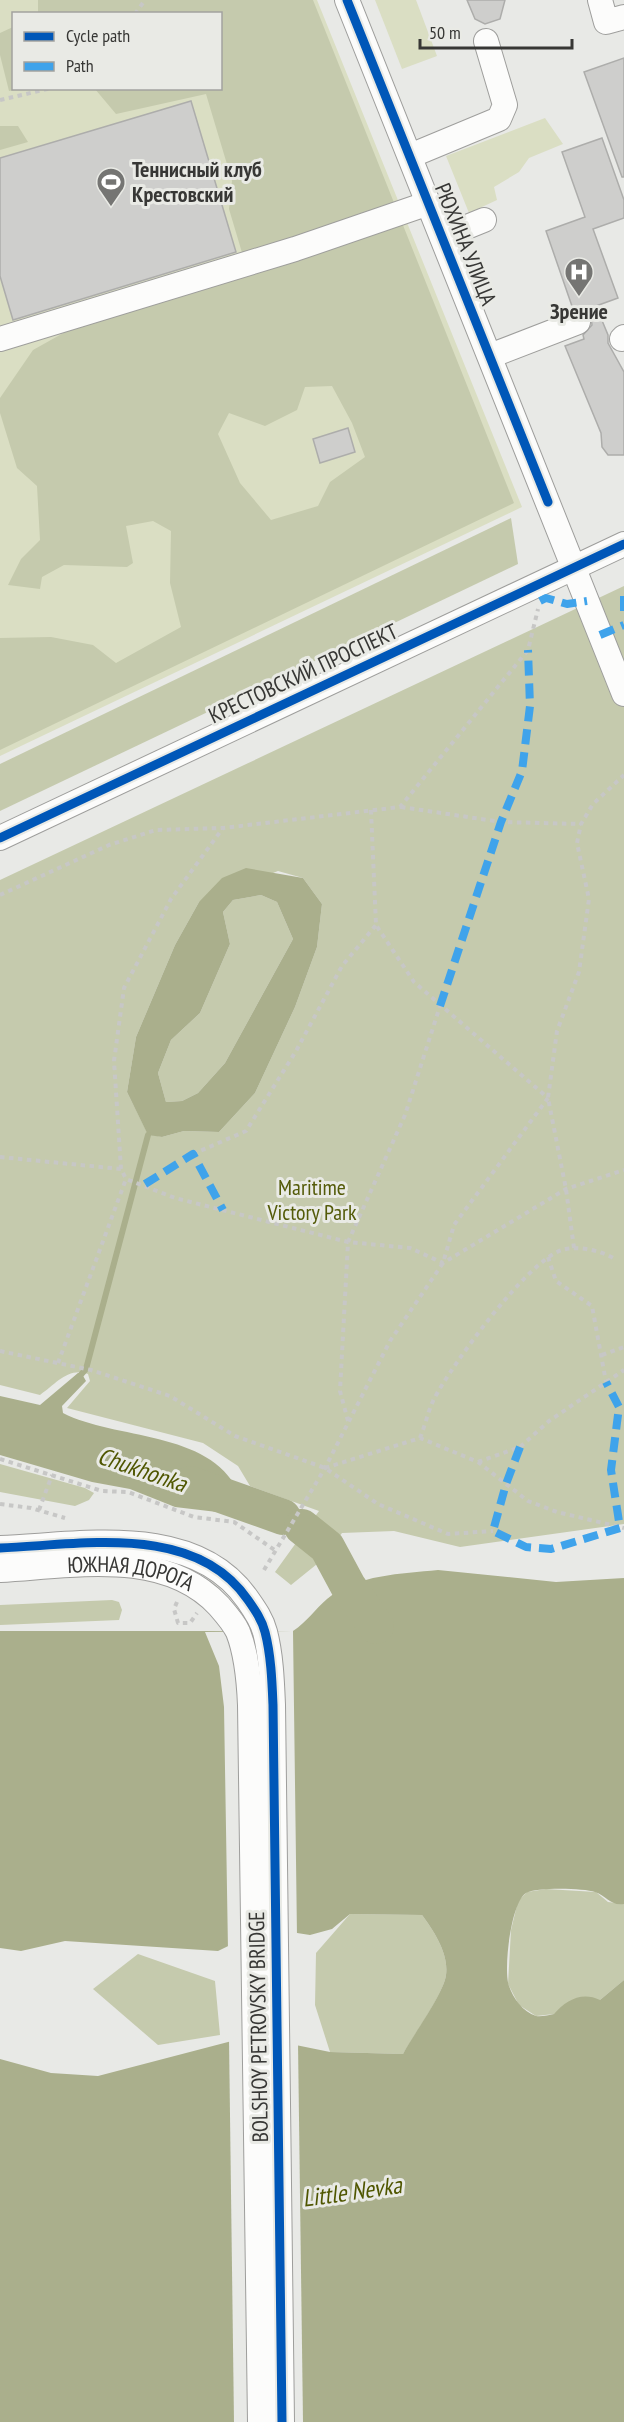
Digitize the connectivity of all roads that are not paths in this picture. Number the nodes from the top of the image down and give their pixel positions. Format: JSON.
{"nodes":[{"id":1,"x":347,"y":0,"type":"edge"},
{"id":2,"x":600,"y":0,"type":"edge"},
{"id":3,"x":624,"y":17,"type":"edge"},
{"id":4,"x":486,"y":41,"type":"dead end"},
{"id":5,"x":410,"y":156,"type":"junction"},
{"id":6,"x":429,"y":203,"type":"junction"},
{"id":7,"x":484,"y":220,"type":"dead end"},
{"id":8,"x":442,"y":237,"type":"junction"},
{"id":9,"x":578,"y":322,"type":"dead end"},
{"id":10,"x":0,"y":339,"type":"edge"},
{"id":11,"x":490,"y":357,"type":"junction"},
{"id":12,"x":624,"y":544,"type":"edge"},
{"id":13,"x":573,"y":567,"type":"junction"},
{"id":14,"x":624,"y":694,"type":"edge"},
{"id":15,"x":0,"y":838,"type":"edge"},
{"id":16,"x":0,"y":1548,"type":"edge"},
{"id":17,"x":0,"y":1570,"type":"edge"},
{"id":18,"x":265,"y":1631,"type":"joint"},
{"id":19,"x":238,"y":1632,"type":"joint"},
{"id":20,"x":260,"y":2422,"type":"edge"},
{"id":21,"x":282,"y":2422,"type":"edge"}],
"edges":[{"from":1,"to":5,"type":"street","name":"РЮХИНА УЛИЦА"},
{"from":2,"to":3,"type":"street"},
{"from":4,"to":5,"type":"street"},
{"from":5,"to":6,"type":"street","name":"РЮХИНА УЛИЦА"},
{"from":6,"to":8,"type":"street","name":"РЮХИНА УЛИЦА"},
{"from":6,"to":10,"type":"street"},
{"from":7,"to":8,"type":"street"},
{"from":8,"to":11,"type":"street","name":"РЮХИНА УЛИЦА"},
{"from":9,"to":11,"type":"street"},
{"from":11,"to":13,"type":"street","name":"РЮХИНА УЛИЦА"},
{"from":12,"to":13,"type":"street","name":"КРЕСТОВСКИЙ ПРОСПЕКТ"},
{"from":13,"to":14,"type":"street","name":"РЮХИНА УЛИЦА"},
{"from":13,"to":15,"type":"street","name":"КРЕСТОВСКИЙ ПРОСПЕКТ"},
{"from":16,"to":18,"type":"street","name":"ЮЖНАЯ ДОРОГА"},
{"from":17,"to":19,"type":"street","name":"ЮЖНАЯ ДОРОГА"},
{"from":18,"to":21,"type":"street","name":"BOLSHOY PETROVSKY BRIDGE"},
{"from":19,"to":20,"type":"street","name":"BOLSHOY PETROVSKY BRIDGE"}]}
